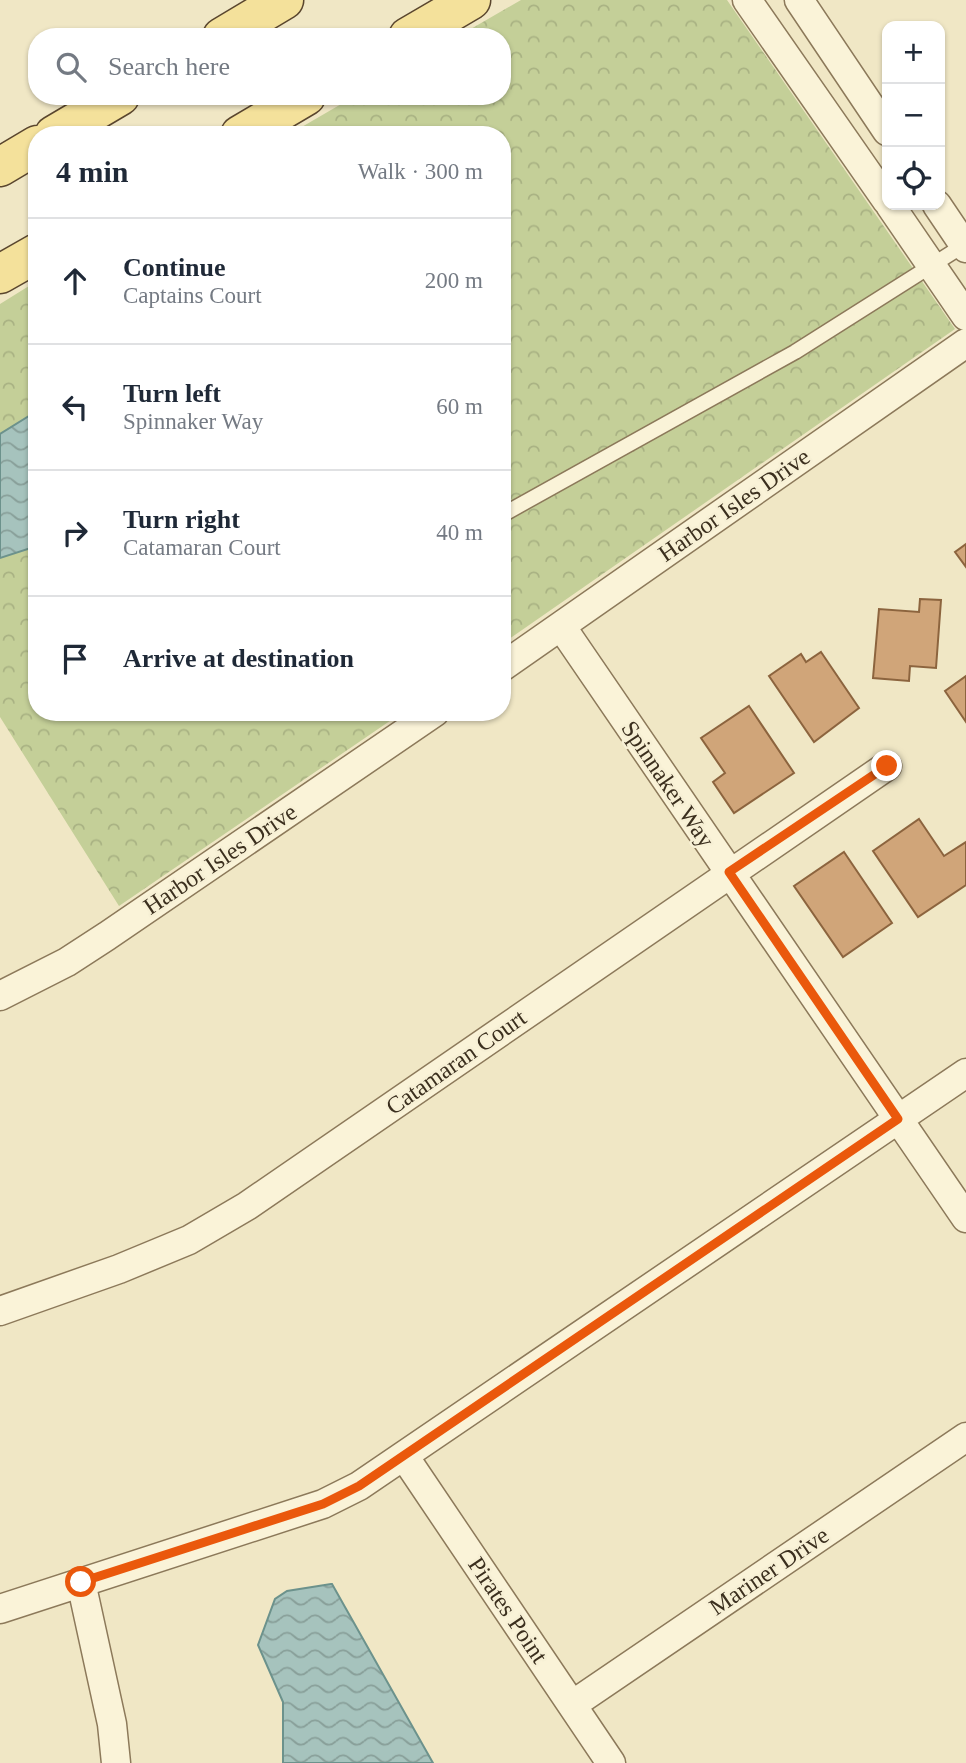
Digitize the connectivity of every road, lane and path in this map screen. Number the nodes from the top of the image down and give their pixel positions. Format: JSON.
{"nodes":[{"id":1,"x":284,"y":0,"type":"edge"},
{"id":2,"x":471,"y":0,"type":"edge"},
{"id":3,"x":747,"y":0,"type":"edge"},
{"id":4,"x":799,"y":0,"type":"edge"},
{"id":5,"x":237,"y":28,"type":"edge"},
{"id":6,"x":423,"y":28,"type":"edge"},
{"id":7,"x":105,"y":105,"type":"edge"},
{"id":8,"x":291,"y":105,"type":"edge"},
{"id":9,"x":882,"y":124,"type":"edge"},
{"id":10,"x":69,"y":126,"type":"edge"},
{"id":11,"x":255,"y":126,"type":"edge"},
{"id":12,"x":28,"y":150,"type":"edge"},
{"id":13,"x":0,"y":167,"type":"edge"},
{"id":14,"x":882,"y":193,"type":"edge"},
{"id":15,"x":894,"y":210,"type":"edge"},
{"id":16,"x":940,"y":210,"type":"edge"},
{"id":17,"x":965,"y":247,"type":"edge"},
{"id":18,"x":28,"y":258,"type":"edge"},
{"id":19,"x":932,"y":266,"type":"junction"},
{"id":20,"x":0,"y":274,"type":"edge"},
{"id":21,"x":966,"y":316,"type":"edge"},
{"id":22,"x":966,"y":343,"type":"edge"},
{"id":23,"x":511,"y":510,"type":"edge"},
{"id":24,"x":561,"y":626,"type":"junction"},
{"id":25,"x":511,"y":659,"type":"edge"},
{"id":26,"x":422,"y":721,"type":"edge"},
{"id":27,"x":887,"y":766,"type":"dead end"},
{"id":28,"x":729,"y":872,"type":"junction"},
{"id":29,"x":0,"y":996,"type":"edge"},
{"id":30,"x":966,"y":1073,"type":"edge"},
{"id":31,"x":898,"y":1119,"type":"junction"},
{"id":32,"x":966,"y":1218,"type":"edge"},
{"id":33,"x":0,"y":1311,"type":"edge"},
{"id":34,"x":966,"y":1437,"type":"edge"},
{"id":35,"x":404,"y":1456,"type":"junction"},
{"id":36,"x":81,"y":1582,"type":"junction"},
{"id":37,"x":0,"y":1609,"type":"edge"},
{"id":38,"x":572,"y":1705,"type":"junction"},
{"id":39,"x":116,"y":1763,"type":"edge"},
{"id":40,"x":611,"y":1763,"type":"edge"}],
"edges":[{"from":1,"to":5,"type":"main road"},
{"from":2,"to":6,"type":"main road"},
{"from":3,"to":14,"type":"street"},
{"from":4,"to":9,"type":"street"},
{"from":7,"to":10,"type":"main road"},
{"from":8,"to":11,"type":"main road"},
{"from":12,"to":13,"type":"main road"},
{"from":15,"to":19,"type":"street"},
{"from":16,"to":17,"type":"street"},
{"from":17,"to":19,"type":"lane"},
{"from":18,"to":20,"type":"main road"},
{"from":19,"to":21,"type":"street"},
{"from":19,"to":23,"type":"lane"},
{"from":22,"to":24,"type":"street","name":"Harbor Isles Drive"},
{"from":24,"to":25,"type":"street","name":"Harbor Isles Drive"},
{"from":24,"to":28,"type":"street","name":"Spinnaker Way"},
{"from":26,"to":29,"type":"street","name":"Harbor Isles Drive"},
{"from":27,"to":28,"type":"street","name":"Catamaran Court"},
{"from":28,"to":31,"type":"street","name":"Spinnaker Way"},
{"from":28,"to":33,"type":"street","name":"Catamaran Court"},
{"from":30,"to":31,"type":"street"},
{"from":31,"to":32,"type":"street","name":"Spinnaker Way"},
{"from":31,"to":35,"type":"street"},
{"from":34,"to":38,"type":"street","name":"Mariner Drive"},
{"from":35,"to":36,"type":"street"},
{"from":35,"to":38,"type":"street","name":"Pirates Point"},
{"from":36,"to":37,"type":"street"},
{"from":36,"to":39,"type":"street"},
{"from":38,"to":40,"type":"street","name":"Pirates Point"}]}
